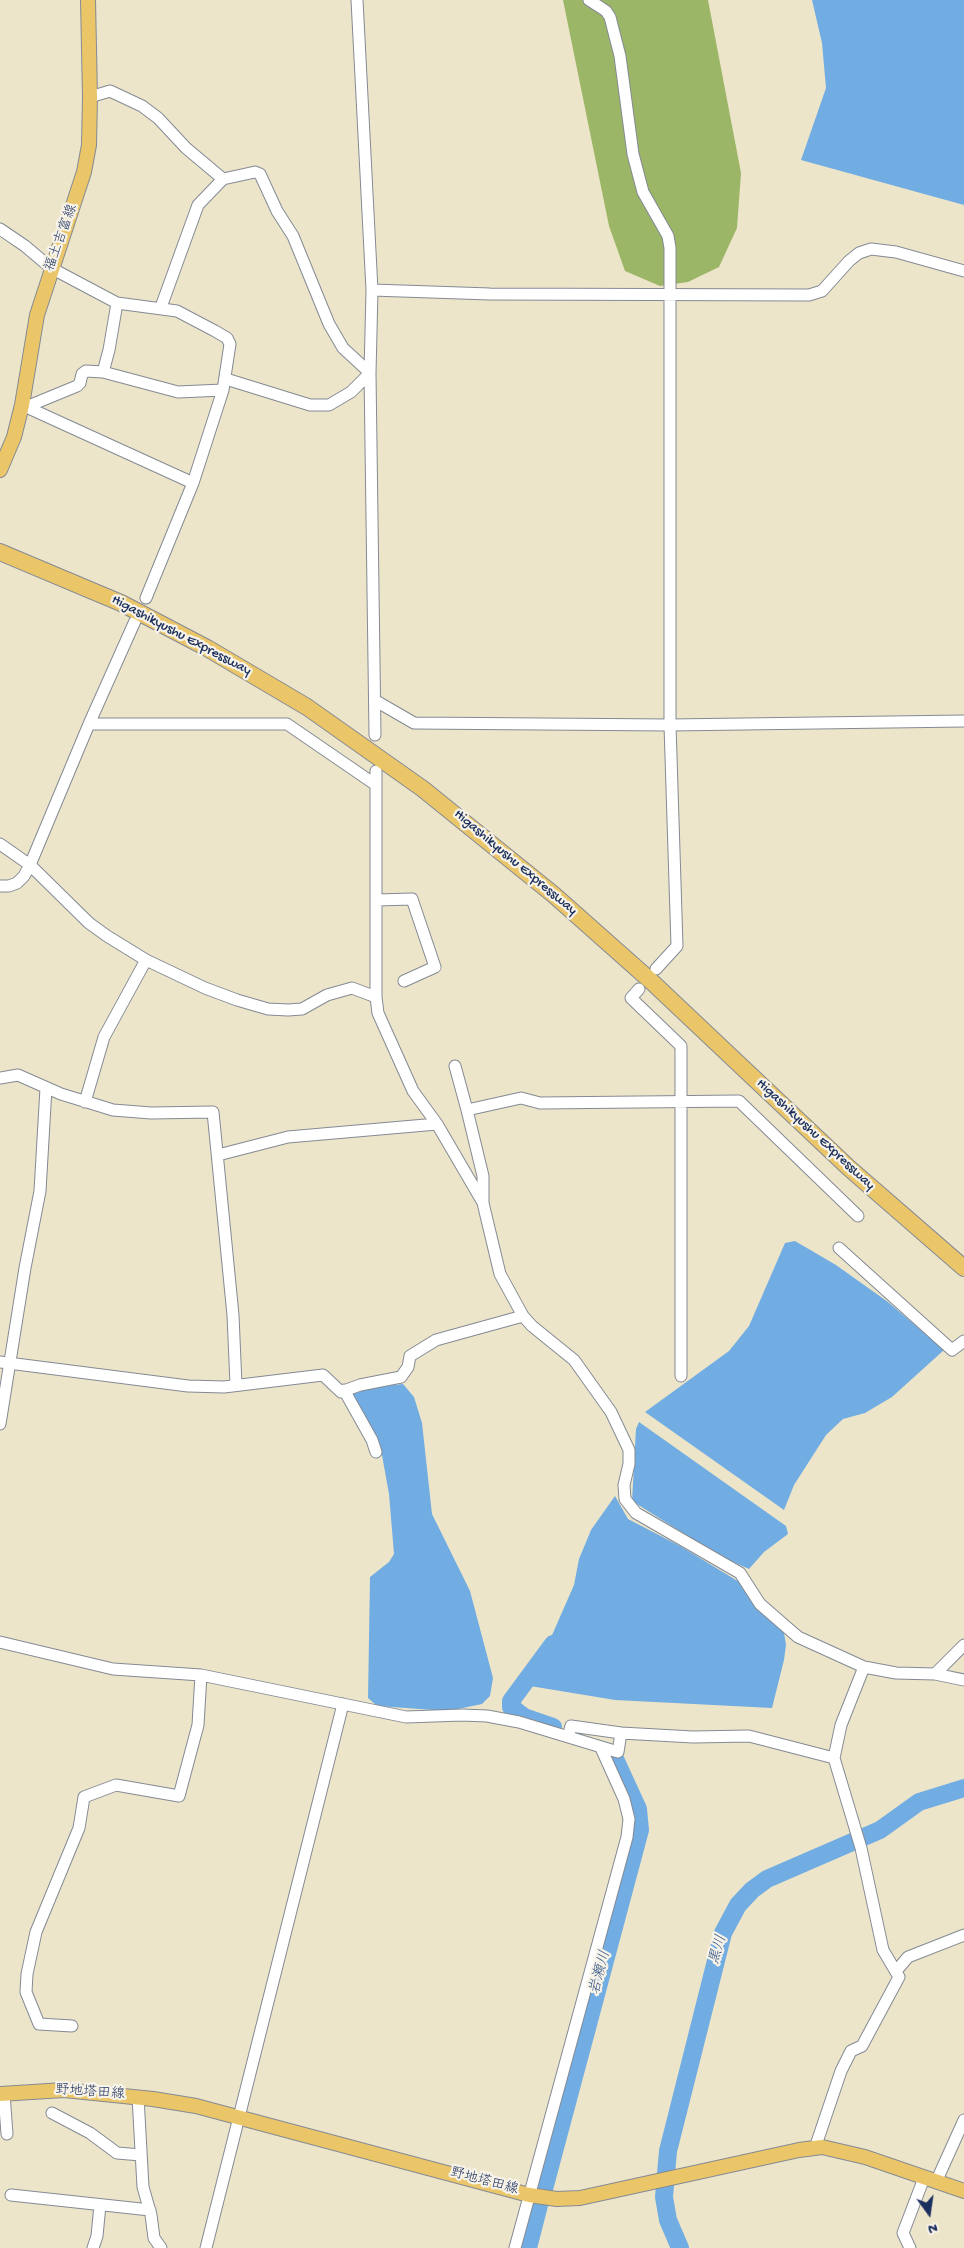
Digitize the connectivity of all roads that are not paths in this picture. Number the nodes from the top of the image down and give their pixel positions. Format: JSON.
{"nodes":[{"id":1,"x":88,"y":0,"type":"edge"},
{"id":2,"x":357,"y":0,"type":"edge"},
{"id":3,"x":589,"y":0,"type":"edge"},
{"id":4,"x":90,"y":98,"type":"junction"},
{"id":5,"x":223,"y":179,"type":"junction"},
{"id":6,"x":0,"y":228,"type":"edge"},
{"id":7,"x":51,"y":268,"type":"junction"},
{"id":8,"x":964,"y":271,"type":"edge"},
{"id":9,"x":372,"y":290,"type":"junction"},
{"id":10,"x":670,"y":295,"type":"junction"},
{"id":11,"x":117,"y":303,"type":"junction"},
{"id":12,"x":161,"y":307,"type":"junction"},
{"id":13,"x":103,"y":372,"type":"junction"},
{"id":14,"x":370,"y":373,"type":"junction"},
{"id":15,"x":225,"y":384,"type":"junction"},
{"id":16,"x":24,"y":406,"type":"junction"},
{"id":17,"x":0,"y":470,"type":"edge"},
{"id":18,"x":193,"y":483,"type":"junction"},
{"id":19,"x":0,"y":552,"type":"edge"},
{"id":20,"x":146,"y":598,"type":"dead end"},
{"id":21,"x":136,"y":621,"type":"dead end"},
{"id":22,"x":376,"y":701,"type":"junction"},
{"id":23,"x":964,"y":721,"type":"edge"},
{"id":24,"x":89,"y":724,"type":"junction"},
{"id":25,"x":670,"y":725,"type":"junction"},
{"id":26,"x":375,"y":736,"type":"dead end"},
{"id":27,"x":376,"y":771,"type":"dead end"},
{"id":28,"x":376,"y":785,"type":"junction"},
{"id":29,"x":0,"y":844,"type":"edge"},
{"id":30,"x":30,"y":865,"type":"junction"},
{"id":31,"x":0,"y":886,"type":"edge"},
{"id":32,"x":377,"y":900,"type":"junction"},
{"id":33,"x":146,"y":960,"type":"junction"},
{"id":34,"x":656,"y":970,"type":"dead end"},
{"id":35,"x":404,"y":981,"type":"dead end"},
{"id":36,"x":638,"y":989,"type":"dead end"},
{"id":37,"x":376,"y":997,"type":"junction"},
{"id":38,"x":454,"y":1066,"type":"dead end"},
{"id":39,"x":0,"y":1078,"type":"edge"},
{"id":40,"x":46,"y":1088,"type":"junction"},
{"id":41,"x":680,"y":1101,"type":"junction"},
{"id":42,"x":85,"y":1102,"type":"junction"},
{"id":43,"x":467,"y":1110,"type":"junction"},
{"id":44,"x":437,"y":1124,"type":"junction"},
{"id":45,"x":218,"y":1155,"type":"junction"},
{"id":46,"x":483,"y":1203,"type":"junction"},
{"id":47,"x":858,"y":1216,"type":"dead end"},
{"id":48,"x":839,"y":1248,"type":"dead end"},
{"id":49,"x":964,"y":1268,"type":"edge"},
{"id":50,"x":523,"y":1316,"type":"junction"},
{"id":51,"x":964,"y":1341,"type":"edge"},
{"id":52,"x":5,"y":1362,"type":"edge"},
{"id":53,"x":681,"y":1376,"type":"dead end"},
{"id":54,"x":236,"y":1385,"type":"junction"},
{"id":55,"x":344,"y":1390,"type":"junction"},
{"id":56,"x":0,"y":1424,"type":"edge"},
{"id":57,"x":376,"y":1452,"type":"dead end"},
{"id":58,"x":0,"y":1642,"type":"edge"},
{"id":59,"x":964,"y":1645,"type":"edge"},
{"id":60,"x":864,"y":1667,"type":"junction"},
{"id":61,"x":935,"y":1674,"type":"junction"},
{"id":62,"x":201,"y":1675,"type":"junction"},
{"id":63,"x":964,"y":1680,"type":"edge"},
{"id":64,"x":343,"y":1704,"type":"junction"},
{"id":65,"x":621,"y":1733,"type":"junction"},
{"id":66,"x":568,"y":1737,"type":"junction"},
{"id":67,"x":601,"y":1748,"type":"junction"},
{"id":68,"x":834,"y":1758,"type":"junction"},
{"id":69,"x":964,"y":1935,"type":"edge"},
{"id":70,"x":896,"y":1970,"type":"junction"},
{"id":71,"x":72,"y":2026,"type":"dead end"},
{"id":72,"x":2,"y":2094,"type":"edge"},
{"id":73,"x":138,"y":2097,"type":"junction"},
{"id":74,"x":52,"y":2113,"type":"dead end"},
{"id":75,"x":241,"y":2116,"type":"junction"},
{"id":76,"x":964,"y":2120,"type":"edge"},
{"id":77,"x":5,"y":2131,"type":"edge"},
{"id":78,"x":815,"y":2148,"type":"junction"},
{"id":79,"x":141,"y":2155,"type":"junction"},
{"id":80,"x":930,"y":2180,"type":"junction"},
{"id":81,"x":964,"y":2191,"type":"edge"},
{"id":82,"x":11,"y":2195,"type":"dead end"},
{"id":83,"x":529,"y":2195,"type":"junction"},
{"id":84,"x":100,"y":2205,"type":"junction"},
{"id":85,"x":150,"y":2210,"type":"junction"},
{"id":86,"x":93,"y":2248,"type":"edge"},
{"id":87,"x":161,"y":2248,"type":"edge"},
{"id":88,"x":206,"y":2248,"type":"edge"},
{"id":89,"x":515,"y":2248,"type":"edge"},
{"id":90,"x":910,"y":2248,"type":"edge"}],
"edges":[{"from":1,"to":4,"type":"main road","name":"福土吉富線"},
{"from":2,"to":9,"type":"street"},
{"from":3,"to":10,"type":"street"},
{"from":4,"to":5,"type":"street"},
{"from":4,"to":7,"type":"main road","name":"福土吉富線"},
{"from":5,"to":12,"type":"street"},
{"from":5,"to":14,"type":"street"},
{"from":6,"to":7,"type":"street"},
{"from":7,"to":11,"type":"street"},
{"from":7,"to":16,"type":"main road","name":"福土吉富線"},
{"from":8,"to":10,"type":"street"},
{"from":9,"to":10,"type":"street"},
{"from":9,"to":14,"type":"street"},
{"from":10,"to":25,"type":"street"},
{"from":11,"to":12,"type":"street"},
{"from":11,"to":13,"type":"street"},
{"from":12,"to":15,"type":"street"},
{"from":13,"to":15,"type":"street"},
{"from":13,"to":16,"type":"street"},
{"from":14,"to":15,"type":"street"},
{"from":14,"to":22,"type":"street"},
{"from":15,"to":18,"type":"street"},
{"from":16,"to":17,"type":"main road","name":"福土吉富線"},
{"from":16,"to":18,"type":"street"},
{"from":18,"to":20,"type":"street"},
{"from":19,"to":49,"type":"highway","name":"Higashikyushu Expressway"},
{"from":21,"to":24,"type":"street"},
{"from":22,"to":25,"type":"street"},
{"from":22,"to":26,"type":"street"},
{"from":23,"to":25,"type":"street"},
{"from":24,"to":28,"type":"street"},
{"from":24,"to":30,"type":"street"},
{"from":25,"to":34,"type":"street"},
{"from":27,"to":28,"type":"street"},
{"from":28,"to":32,"type":"street"},
{"from":29,"to":30,"type":"street"},
{"from":30,"to":31,"type":"street"},
{"from":30,"to":33,"type":"street"},
{"from":32,"to":35,"type":"street"},
{"from":32,"to":37,"type":"street"},
{"from":33,"to":37,"type":"street"},
{"from":33,"to":42,"type":"street"},
{"from":36,"to":41,"type":"street"},
{"from":37,"to":44,"type":"street"},
{"from":38,"to":43,"type":"street"},
{"from":39,"to":40,"type":"street"},
{"from":40,"to":42,"type":"street"},
{"from":40,"to":52,"type":"street"},
{"from":41,"to":43,"type":"street"},
{"from":41,"to":47,"type":"street"},
{"from":41,"to":53,"type":"street"},
{"from":42,"to":45,"type":"street"},
{"from":43,"to":46,"type":"street"},
{"from":44,"to":45,"type":"street"},
{"from":44,"to":46,"type":"street"},
{"from":45,"to":54,"type":"street"},
{"from":46,"to":50,"type":"street"},
{"from":48,"to":51,"type":"street"},
{"from":50,"to":55,"type":"street"},
{"from":50,"to":60,"type":"street"},
{"from":52,"to":54,"type":"street"},
{"from":52,"to":56,"type":"street"},
{"from":54,"to":55,"type":"street"},
{"from":55,"to":57,"type":"street"},
{"from":58,"to":62,"type":"street"},
{"from":59,"to":61,"type":"street"},
{"from":60,"to":61,"type":"street"},
{"from":60,"to":68,"type":"street"},
{"from":61,"to":63,"type":"street"},
{"from":62,"to":64,"type":"street"},
{"from":62,"to":71,"type":"street"},
{"from":64,"to":66,"type":"street"},
{"from":64,"to":75,"type":"street"},
{"from":65,"to":66,"type":"street"},
{"from":65,"to":67,"type":"street"},
{"from":65,"to":68,"type":"street"},
{"from":66,"to":67,"type":"street"},
{"from":67,"to":83,"type":"street"},
{"from":68,"to":70,"type":"street"},
{"from":69,"to":70,"type":"street"},
{"from":70,"to":78,"type":"street"},
{"from":72,"to":73,"type":"main road","name":"野地塔田線"},
{"from":72,"to":77,"type":"street"},
{"from":73,"to":75,"type":"main road","name":"野地塔田線"},
{"from":73,"to":79,"type":"street"},
{"from":74,"to":79,"type":"street"},
{"from":75,"to":83,"type":"main road","name":"野地塔田線"},
{"from":75,"to":88,"type":"street"},
{"from":76,"to":80,"type":"street"},
{"from":78,"to":80,"type":"main road","name":"野地塔田線"},
{"from":78,"to":83,"type":"main road","name":"野地塔田線"},
{"from":79,"to":85,"type":"street"},
{"from":80,"to":81,"type":"main road","name":"野地塔田線"},
{"from":80,"to":90,"type":"street"},
{"from":82,"to":84,"type":"street"},
{"from":83,"to":89,"type":"street"},
{"from":84,"to":85,"type":"street"},
{"from":84,"to":86,"type":"street"},
{"from":85,"to":87,"type":"street"}]}
